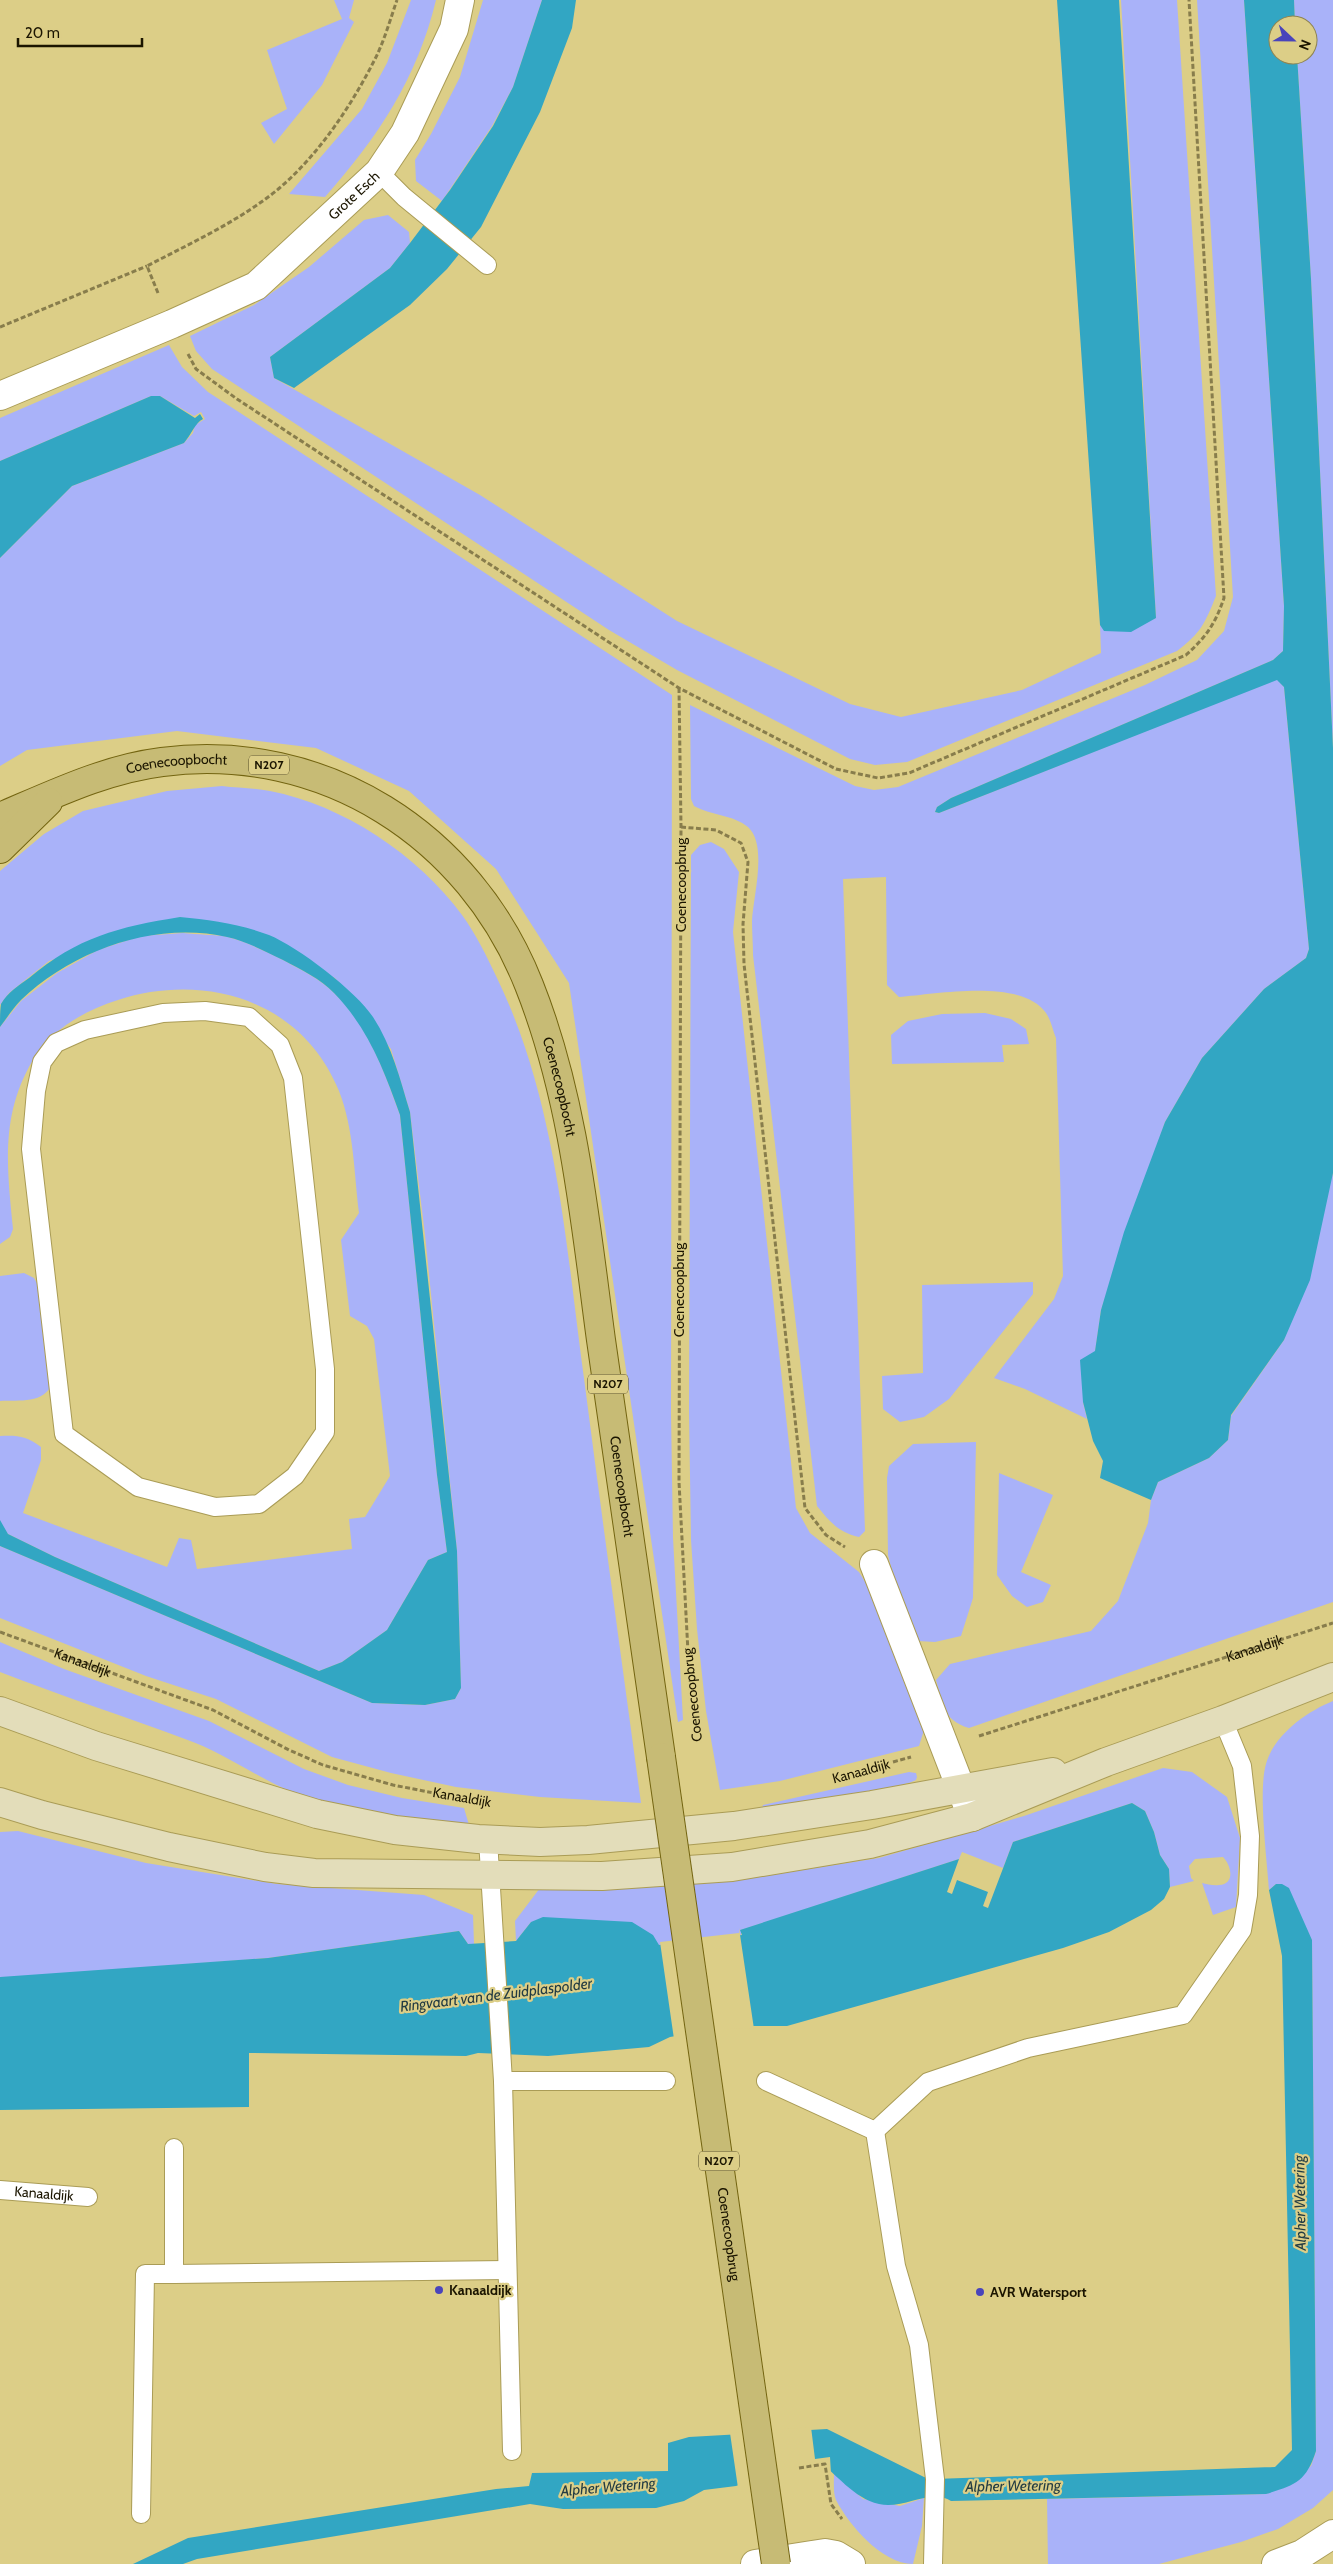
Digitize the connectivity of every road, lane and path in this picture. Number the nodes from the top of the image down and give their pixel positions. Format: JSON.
{"nodes":[{"id":1,"x":398,"y":0,"type":"edge"},
{"id":2,"x":460,"y":0,"type":"edge"},
{"id":3,"x":1188,"y":0,"type":"edge"},
{"id":4,"x":379,"y":172,"type":"junction"},
{"id":5,"x":487,"y":265,"type":"dead end"},
{"id":6,"x":147,"y":266,"type":"junction"},
{"id":7,"x":172,"y":324,"type":"junction"},
{"id":8,"x":0,"y":327,"type":"edge"},
{"id":9,"x":0,"y":396,"type":"edge"},
{"id":10,"x":680,"y":688,"type":"junction"},
{"id":11,"x":58,"y":793,"type":"junction"},
{"id":12,"x":0,"y":817,"type":"edge"},
{"id":13,"x":681,"y":827,"type":"junction"},
{"id":14,"x":0,"y":849,"type":"edge"},
{"id":15,"x":41,"y":1251,"type":"joint"},
{"id":16,"x":874,"y":1564,"type":"joint"},
{"id":17,"x":1333,"y":1624,"type":"edge"},
{"id":18,"x":0,"y":1632,"type":"edge"},
{"id":19,"x":1333,"y":1677,"type":"edge"},
{"id":20,"x":690,"y":1692,"type":"dead end"},
{"id":21,"x":0,"y":1711,"type":"edge"},
{"id":22,"x":1223,"y":1720,"type":"junction"},
{"id":23,"x":946,"y":1746,"type":"junction"},
{"id":24,"x":661,"y":1757,"type":"joint"},
{"id":25,"x":1106,"y":1762,"type":"junction"},
{"id":26,"x":891,"y":1763,"type":"dead end"},
{"id":27,"x":961,"y":1788,"type":"junction"},
{"id":28,"x":474,"y":1800,"type":"dead end"},
{"id":29,"x":0,"y":1802,"type":"edge"},
{"id":30,"x":972,"y":1817,"type":"junction"},
{"id":31,"x":488,"y":1840,"type":"junction"},
{"id":32,"x":491,"y":1876,"type":"junction"},
{"id":33,"x":502,"y":2081,"type":"junction"},
{"id":34,"x":666,"y":2081,"type":"dead end"},
{"id":35,"x":766,"y":2081,"type":"dead end"},
{"id":36,"x":875,"y":2132,"type":"junction"},
{"id":37,"x":174,"y":2148,"type":"dead end"},
{"id":38,"x":0,"y":2190,"type":"edge"},
{"id":39,"x":88,"y":2197,"type":"dead end"},
{"id":40,"x":507,"y":2270,"type":"junction"},
{"id":41,"x":174,"y":2274,"type":"junction"},
{"id":42,"x":512,"y":2451,"type":"dead end"},
{"id":43,"x":799,"y":2468,"type":"dead end"},
{"id":44,"x":141,"y":2514,"type":"dead end"},
{"id":45,"x":845,"y":2523,"type":"dead end"},
{"id":46,"x":1333,"y":2534,"type":"edge"},
{"id":47,"x":755,"y":2564,"type":"edge"},
{"id":48,"x":776,"y":2564,"type":"edge"},
{"id":49,"x":851,"y":2564,"type":"edge"},
{"id":50,"x":933,"y":2564,"type":"edge"},
{"id":51,"x":1276,"y":2564,"type":"edge"}],
"edges":[{"from":1,"to":6,"type":"path"},
{"from":2,"to":4,"type":"street","name":"Grote Esch"},
{"from":3,"to":10,"type":"path"},
{"from":4,"to":5,"type":"lane"},
{"from":4,"to":7,"type":"street","name":"Grote Esch"},
{"from":6,"to":7,"type":"path"},
{"from":6,"to":8,"type":"path"},
{"from":7,"to":9,"type":"street","name":"Grote Esch"},
{"from":7,"to":10,"type":"path"},
{"from":10,"to":13,"type":"path","name":"Coenecoopbrug"},
{"from":11,"to":12,"type":"main road","name":"Coenecoopbocht","number":"N207"},
{"from":11,"to":14,"type":"main road","name":"Coenecoopbocht","number":"N207"},
{"from":11,"to":24,"type":"main road","name":"Coenecoopbocht","number":"N207"},
{"from":13,"to":16,"type":"path"},
{"from":13,"to":20,"type":"path","name":"Coenecoopbrug"},
{"from":15,"to":15,"type":"lane"},
{"from":16,"to":23,"type":"street"},
{"from":17,"to":23,"type":"path","name":"Kanaaldijk"},
{"from":18,"to":28,"type":"path","name":"Kanaaldijk"},
{"from":19,"to":22,"type":"main road"},
{"from":21,"to":31,"type":"main road"},
{"from":22,"to":25,"type":"main road"},
{"from":22,"to":36,"type":"lane"},
{"from":23,"to":26,"type":"path","name":"Kanaaldijk"},
{"from":23,"to":27,"type":"street"},
{"from":24,"to":48,"type":"main road","name":"Coenecoopbrug","number":"N207","bridge":true},
{"from":25,"to":27,"type":"main road"},
{"from":25,"to":30,"type":"main road"},
{"from":27,"to":30,"type":"street"},
{"from":27,"to":31,"type":"main road"},
{"from":29,"to":32,"type":"main road"},
{"from":30,"to":32,"type":"main road"},
{"from":31,"to":32,"type":"lane"},
{"from":32,"to":33,"type":"lane"},
{"from":33,"to":34,"type":"lane"},
{"from":33,"to":40,"type":"lane"},
{"from":35,"to":36,"type":"lane"},
{"from":36,"to":50,"type":"lane"},
{"from":37,"to":41,"type":"lane"},
{"from":38,"to":39,"type":"lane","name":"Kanaaldijk"},
{"from":40,"to":41,"type":"lane"},
{"from":40,"to":42,"type":"lane"},
{"from":41,"to":44,"type":"lane"},
{"from":43,"to":45,"type":"path"},
{"from":46,"to":51,"type":"street"},
{"from":47,"to":49,"type":"street"}]}
